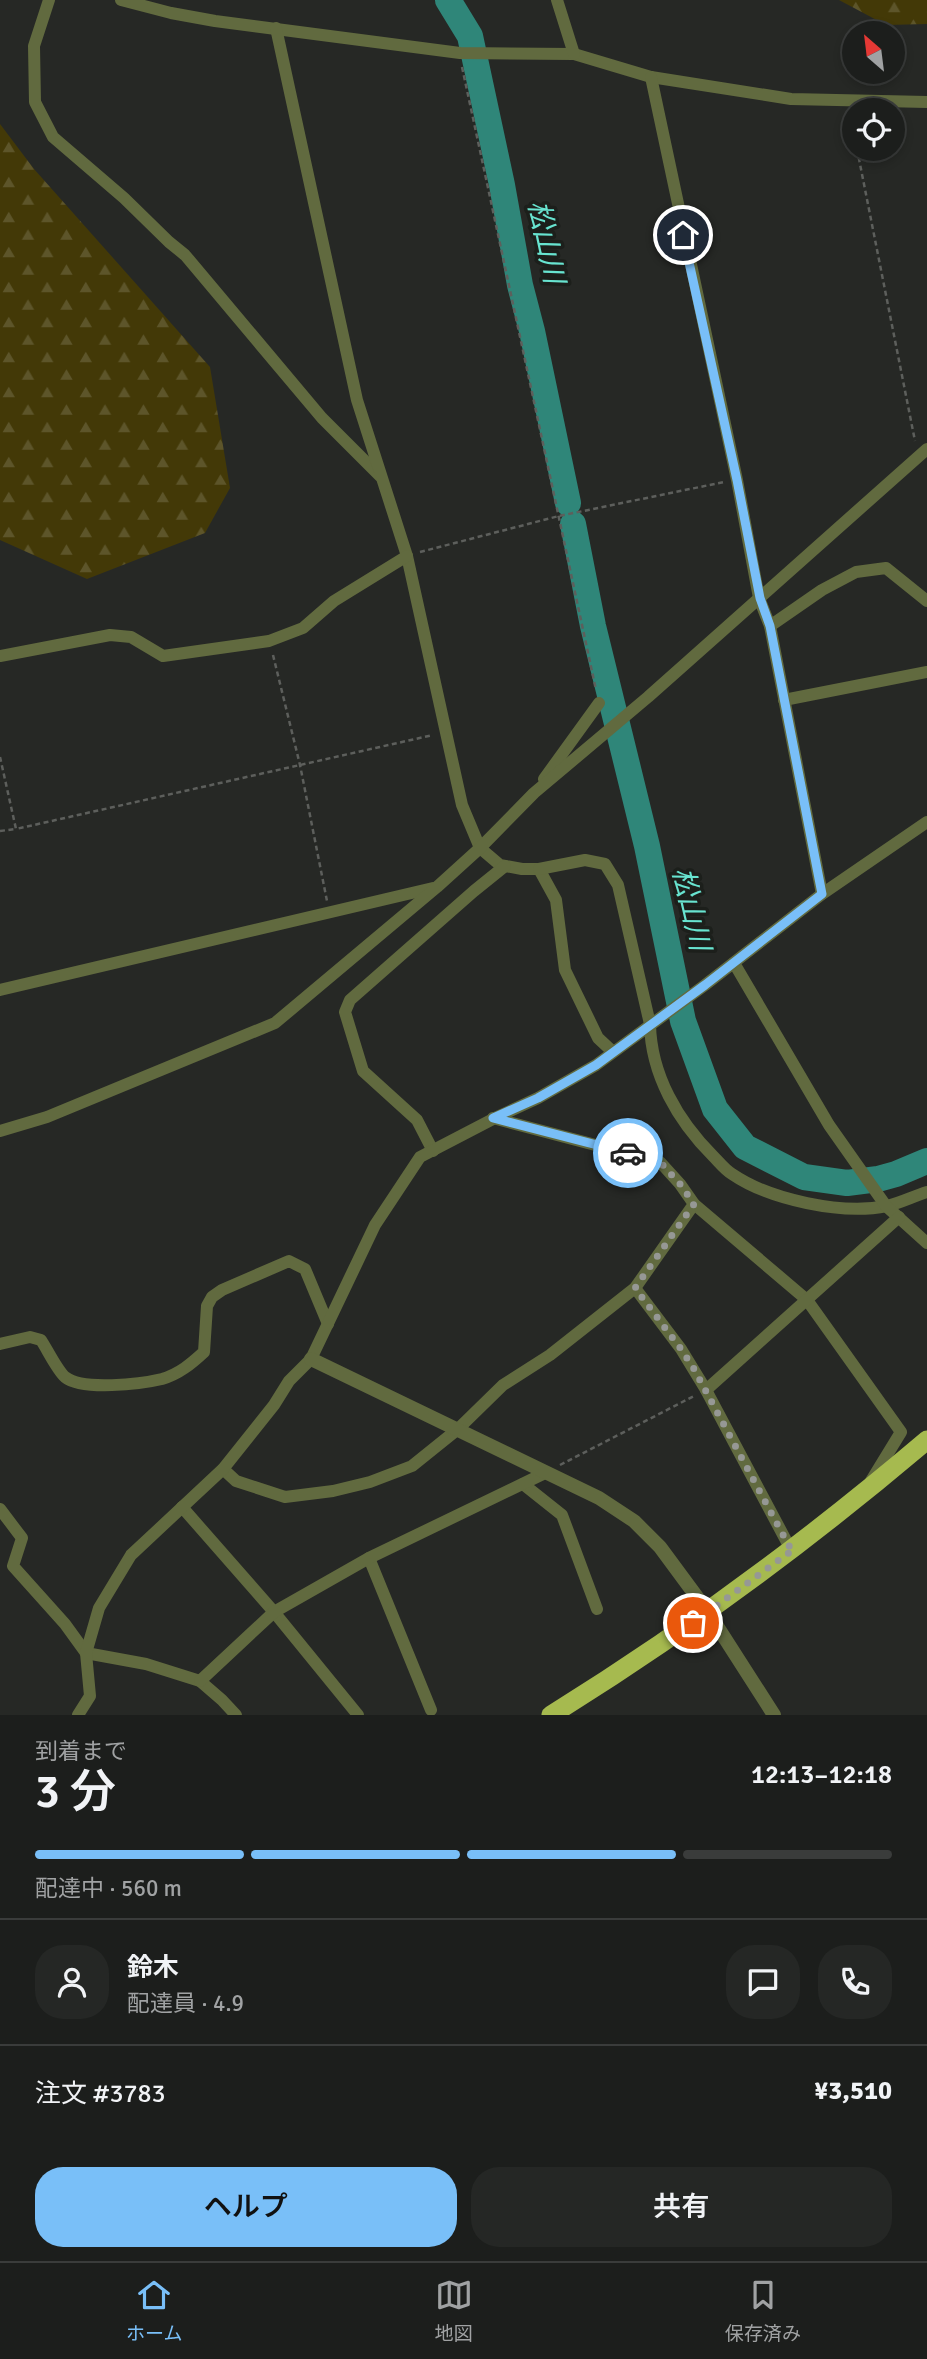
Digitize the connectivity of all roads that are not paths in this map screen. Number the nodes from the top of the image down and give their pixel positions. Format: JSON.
{"nodes":[{"id":1,"x":49,"y":0,"type":"edge"},
{"id":2,"x":121,"y":0,"type":"edge"},
{"id":3,"x":557,"y":0,"type":"edge"},
{"id":4,"x":276,"y":28,"type":"junction"},
{"id":5,"x":574,"y":54,"type":"junction"},
{"id":6,"x":651,"y":77,"type":"junction"},
{"id":7,"x":927,"y":103,"type":"edge"},
{"id":8,"x":923,"y":453,"type":"edge"},
{"id":9,"x":382,"y":478,"type":"junction"},
{"id":10,"x":407,"y":556,"type":"junction"},
{"id":11,"x":760,"y":598,"type":"junction"},
{"id":12,"x":927,"y":601,"type":"edge"},
{"id":13,"x":770,"y":626,"type":"junction"},
{"id":14,"x":0,"y":656,"type":"edge"},
{"id":15,"x":927,"y":672,"type":"edge"},
{"id":16,"x":784,"y":700,"type":"junction"},
{"id":17,"x":599,"y":702,"type":"road end"},
{"id":18,"x":534,"y":793,"type":"junction"},
{"id":19,"x":927,"y":822,"type":"edge"},
{"id":20,"x":480,"y":848,"type":"junction"},
{"id":21,"x":505,"y":866,"type":"junction"},
{"id":22,"x":539,"y":869,"type":"junction"},
{"id":23,"x":437,"y":887,"type":"junction"},
{"id":24,"x":822,"y":894,"type":"junction"},
{"id":25,"x":734,"y":962,"type":"junction"},
{"id":26,"x":0,"y":990,"type":"edge"},
{"id":27,"x":650,"y":1024,"type":"junction"},
{"id":28,"x":613,"y":1052,"type":"junction"},
{"id":29,"x":493,"y":1118,"type":"junction"},
{"id":30,"x":0,"y":1131,"type":"edge"},
{"id":31,"x":433,"y":1151,"type":"junction"},
{"id":32,"x":927,"y":1192,"type":"edge"},
{"id":33,"x":694,"y":1204,"type":"junction"},
{"id":34,"x":886,"y":1206,"type":"junction"},
{"id":35,"x":899,"y":1217,"type":"junction"},
{"id":36,"x":927,"y":1243,"type":"edge"},
{"id":37,"x":635,"y":1288,"type":"junction"},
{"id":38,"x":807,"y":1300,"type":"junction"},
{"id":39,"x":328,"y":1324,"type":"junction"},
{"id":40,"x":0,"y":1344,"type":"edge"},
{"id":41,"x":312,"y":1359,"type":"junction"},
{"id":42,"x":706,"y":1390,"type":"junction"},
{"id":43,"x":458,"y":1429,"type":"junction"},
{"id":44,"x":927,"y":1440,"type":"edge"},
{"id":45,"x":223,"y":1469,"type":"junction"},
{"id":46,"x":545,"y":1473,"type":"junction"},
{"id":47,"x":523,"y":1484,"type":"junction"},
{"id":48,"x":862,"y":1496,"type":"junction"},
{"id":49,"x":182,"y":1507,"type":"junction"},
{"id":50,"x":0,"y":1509,"type":"edge"},
{"id":51,"x":794,"y":1549,"type":"junction"},
{"id":52,"x":369,"y":1558,"type":"junction"},
{"id":53,"x":597,"y":1609,"type":"dead end"},
{"id":54,"x":274,"y":1612,"type":"junction"},
{"id":55,"x":708,"y":1612,"type":"junction"},
{"id":56,"x":86,"y":1653,"type":"junction"},
{"id":57,"x":200,"y":1681,"type":"junction"},
{"id":58,"x":430,"y":1710,"type":"dead end"},
{"id":59,"x":78,"y":1715,"type":"edge"},
{"id":60,"x":236,"y":1715,"type":"edge"},
{"id":61,"x":358,"y":1715,"type":"edge"},
{"id":62,"x":551,"y":1715,"type":"edge"},
{"id":63,"x":774,"y":1715,"type":"edge"}],
"edges":[{"from":1,"to":9,"type":"street"},
{"from":2,"to":4,"type":"street"},
{"from":3,"to":5,"type":"street"},
{"from":4,"to":5,"type":"street"},
{"from":4,"to":9,"type":"street"},
{"from":5,"to":6,"type":"street"},
{"from":6,"to":7,"type":"street"},
{"from":6,"to":11,"type":"street"},
{"from":8,"to":11,"type":"street"},
{"from":9,"to":10,"type":"street"},
{"from":10,"to":14,"type":"street"},
{"from":10,"to":20,"type":"street"},
{"from":11,"to":13,"type":"street"},
{"from":11,"to":18,"type":"street"},
{"from":12,"to":13,"type":"street"},
{"from":13,"to":16,"type":"street"},
{"from":15,"to":16,"type":"street"},
{"from":16,"to":24,"type":"street"},
{"from":17,"to":18,"type":"street"},
{"from":18,"to":20,"type":"street"},
{"from":19,"to":24,"type":"street"},
{"from":20,"to":21,"type":"street"},
{"from":20,"to":23,"type":"street"},
{"from":21,"to":22,"type":"street"},
{"from":21,"to":31,"type":"street"},
{"from":22,"to":27,"type":"street"},
{"from":22,"to":28,"type":"street"},
{"from":23,"to":26,"type":"street"},
{"from":23,"to":30,"type":"street"},
{"from":24,"to":25,"type":"street"},
{"from":25,"to":27,"type":"street"},
{"from":25,"to":34,"type":"street"},
{"from":27,"to":28,"type":"street"},
{"from":27,"to":34,"type":"street"},
{"from":28,"to":29,"type":"street"},
{"from":29,"to":31,"type":"street"},
{"from":29,"to":33,"type":"street"},
{"from":31,"to":39,"type":"street"},
{"from":32,"to":34,"type":"street"},
{"from":33,"to":37,"type":"street"},
{"from":33,"to":38,"type":"street"},
{"from":34,"to":35,"type":"street"},
{"from":35,"to":36,"type":"street"},
{"from":35,"to":38,"type":"street"},
{"from":37,"to":42,"type":"street"},
{"from":37,"to":43,"type":"street"},
{"from":38,"to":42,"type":"street"},
{"from":38,"to":48,"type":"street"},
{"from":39,"to":40,"type":"street"},
{"from":39,"to":41,"type":"street"},
{"from":41,"to":43,"type":"street"},
{"from":41,"to":45,"type":"street"},
{"from":42,"to":51,"type":"street"},
{"from":43,"to":45,"type":"street"},
{"from":43,"to":46,"type":"street"},
{"from":44,"to":48,"type":"highway"},
{"from":45,"to":49,"type":"street"},
{"from":46,"to":47,"type":"street"},
{"from":46,"to":55,"type":"street"},
{"from":47,"to":52,"type":"street"},
{"from":47,"to":53,"type":"street"},
{"from":48,"to":51,"type":"highway"},
{"from":49,"to":54,"type":"street"},
{"from":49,"to":56,"type":"street"},
{"from":50,"to":56,"type":"street"},
{"from":51,"to":55,"type":"highway"},
{"from":52,"to":54,"type":"street"},
{"from":52,"to":58,"type":"street"},
{"from":54,"to":57,"type":"street"},
{"from":54,"to":61,"type":"street"},
{"from":55,"to":62,"type":"highway"},
{"from":55,"to":63,"type":"street"},
{"from":56,"to":57,"type":"street"},
{"from":56,"to":59,"type":"street"},
{"from":57,"to":60,"type":"street"}]}
